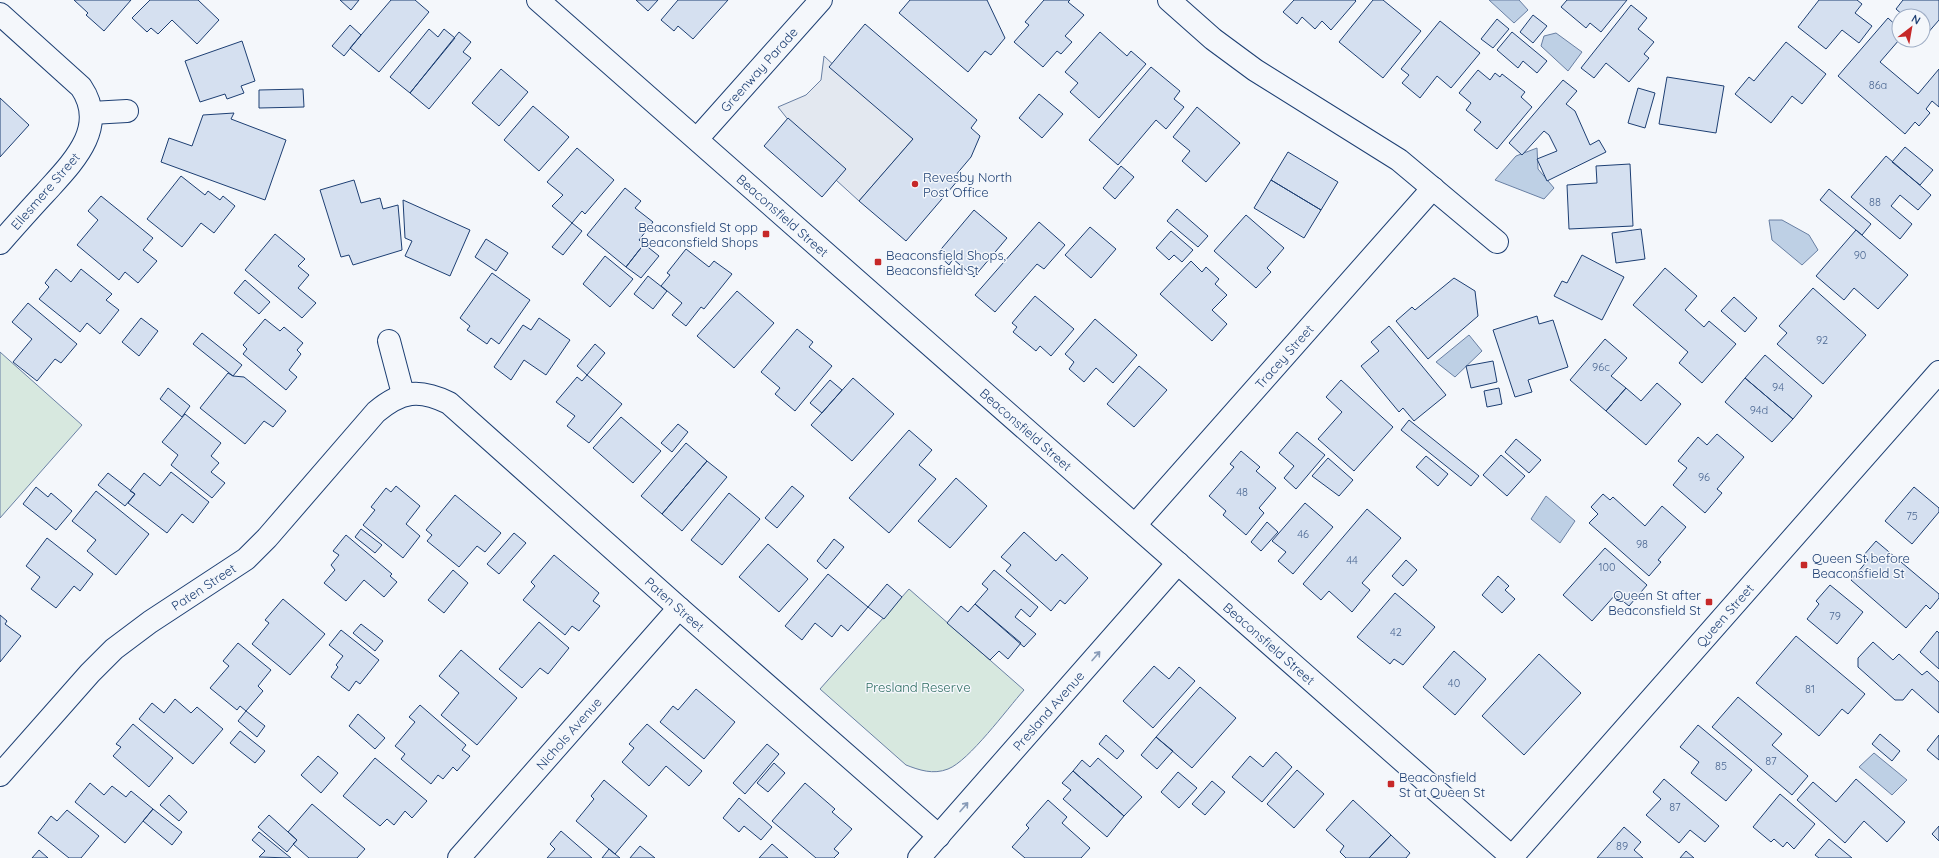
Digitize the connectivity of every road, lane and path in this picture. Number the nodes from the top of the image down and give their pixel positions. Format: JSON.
{"nodes":[{"id":1,"x":538,"y":0,"type":"edge"},
{"id":2,"x":821,"y":0,"type":"edge"},
{"id":3,"x":1169,"y":0,"type":"edge"},
{"id":4,"x":0,"y":14,"type":"edge"},
{"id":5,"x":127,"y":111,"type":"dead end"},
{"id":6,"x":91,"y":113,"type":"junction"},
{"id":7,"x":697,"y":139,"type":"junction"},
{"id":8,"x":1433,"y":188,"type":"junction"},
{"id":9,"x":1497,"y":242,"type":"dead end"},
{"id":10,"x":0,"y":243,"type":"edge"},
{"id":11,"x":389,"y":341,"type":"dead end"},
{"id":12,"x":1939,"y":372,"type":"edge"},
{"id":13,"x":403,"y":394,"type":"junction"},
{"id":14,"x":1136,"y":525,"type":"junction"},
{"id":15,"x":1178,"y":563,"type":"junction"},
{"id":16,"x":679,"y":608,"type":"junction"},
{"id":17,"x":0,"y":775,"type":"edge"},
{"id":18,"x":939,"y":836,"type":"junction"},
{"id":19,"x":459,"y":858,"type":"edge"},
{"id":20,"x":919,"y":858,"type":"edge"},
{"id":21,"x":1512,"y":858,"type":"edge"}],
"edges":[{"from":1,"to":7,"type":"street","name":"Beaconsfield Street"},
{"from":2,"to":7,"type":"street","name":"Greenway Parade"},
{"from":3,"to":8,"type":"street"},
{"from":4,"to":6,"type":"street","name":"Ellesmere Street"},
{"from":5,"to":6,"type":"street"},
{"from":6,"to":10,"type":"street","name":"Ellesmere Street"},
{"from":7,"to":14,"type":"street","name":"Beaconsfield Street"},
{"from":8,"to":9,"type":"street"},
{"from":8,"to":14,"type":"street","name":"Tracey Street"},
{"from":11,"to":13,"type":"street"},
{"from":12,"to":21,"type":"street","name":"Queen Street"},
{"from":13,"to":16,"type":"street","name":"Paten Street"},
{"from":13,"to":17,"type":"street","name":"Paten Street"},
{"from":14,"to":15,"type":"street","name":"Beaconsfield Street"},
{"from":18,"to":15,"type":"street","name":"Presland Avenue","one_way":true},
{"from":15,"to":21,"type":"street","name":"Beaconsfield Street"},
{"from":16,"to":18,"type":"street","name":"Paten Street"},
{"from":16,"to":19,"type":"street","name":"Nichols Avenue"},
{"from":18,"to":20,"type":"street","name":"Presland Avenue"}]}
